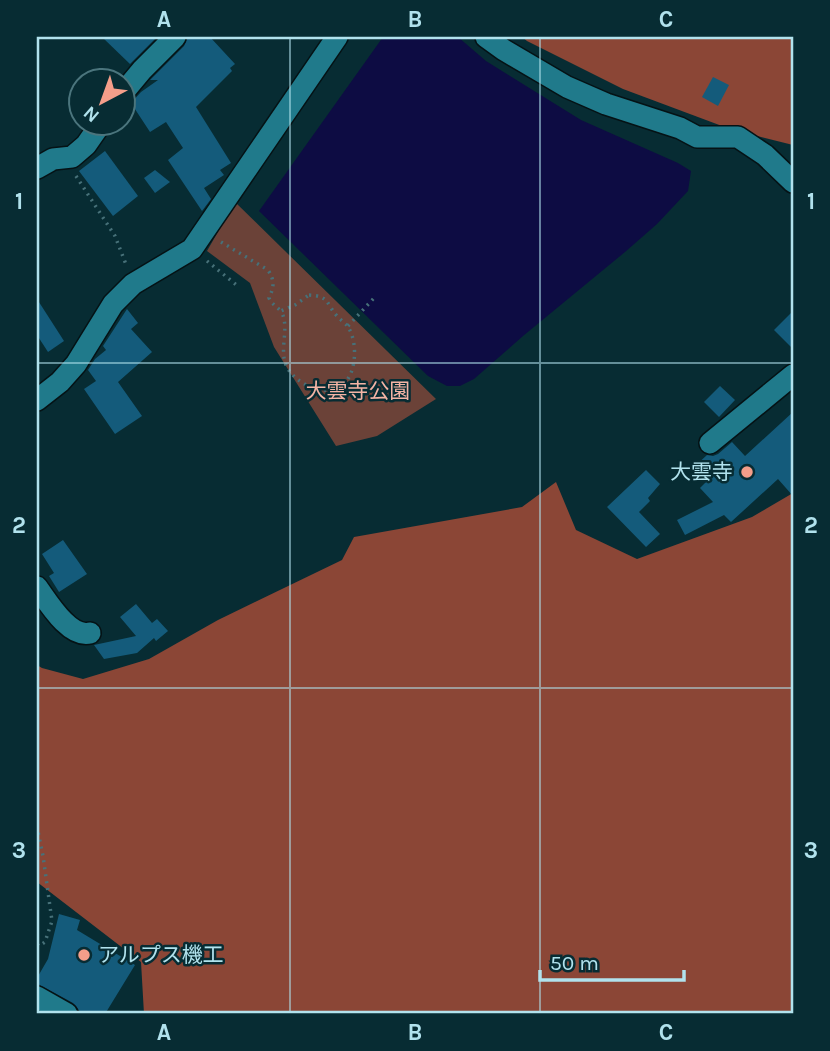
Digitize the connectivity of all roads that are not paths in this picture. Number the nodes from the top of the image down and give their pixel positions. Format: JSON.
{"nodes":[{"id":1,"x":175,"y":37,"type":"edge"},
{"id":2,"x":337,"y":37,"type":"edge"},
{"id":3,"x":486,"y":37,"type":"edge"},
{"id":4,"x":136,"y":77,"type":"edge"},
{"id":5,"x":92,"y":136,"type":"edge"},
{"id":6,"x":37,"y":168,"type":"edge"},
{"id":7,"x":793,"y":181,"type":"edge"},
{"id":8,"x":793,"y":375,"type":"edge"},
{"id":9,"x":37,"y":400,"type":"edge"},
{"id":10,"x":710,"y":443,"type":"dead end"},
{"id":11,"x":37,"y":587,"type":"edge"},
{"id":12,"x":90,"y":633,"type":"dead end"},
{"id":13,"x":37,"y":997,"type":"edge"},
{"id":14,"x":67,"y":1014,"type":"edge"}],
"edges":[{"from":1,"to":4,"type":"street"},
{"from":2,"to":9,"type":"street"},
{"from":3,"to":7,"type":"street"},
{"from":5,"to":6,"type":"street"},
{"from":8,"to":10,"type":"street"},
{"from":11,"to":12,"type":"street"},
{"from":13,"to":14,"type":"street"}]}
